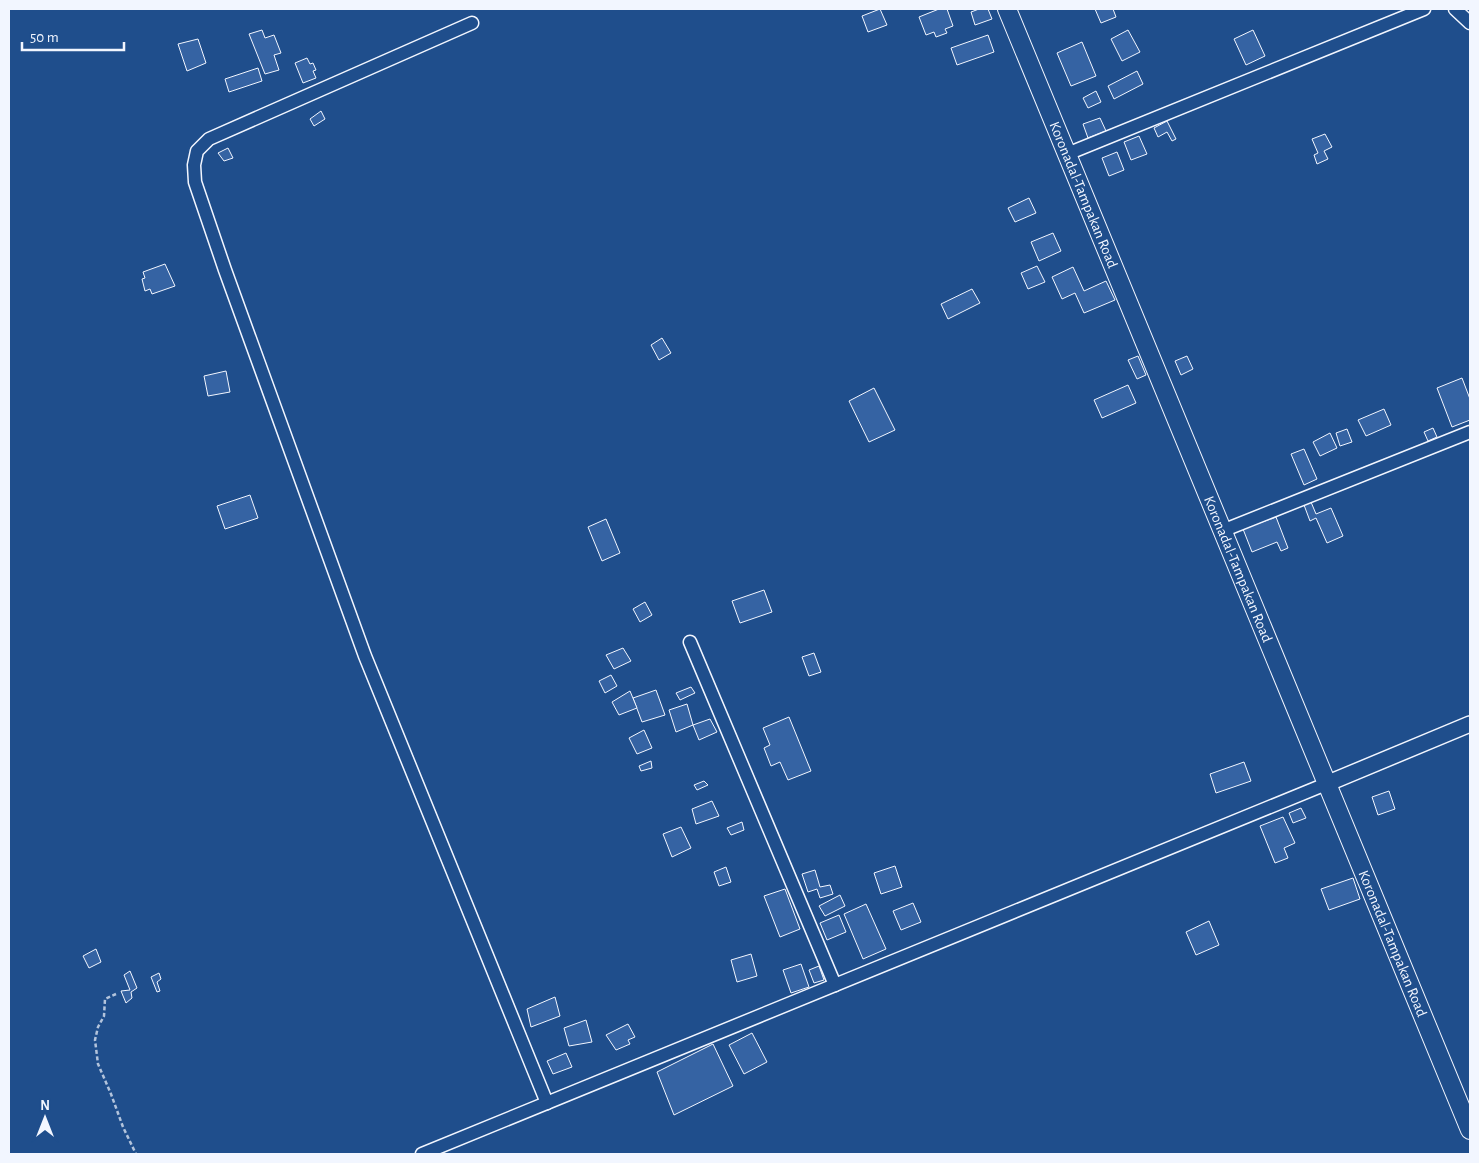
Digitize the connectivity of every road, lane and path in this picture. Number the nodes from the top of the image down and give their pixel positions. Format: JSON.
{"nodes":[{"id":1,"x":1007,"y":9,"type":"edge"},
{"id":2,"x":1424,"y":9,"type":"edge"},
{"id":3,"x":1455,"y":9,"type":"edge"},
{"id":4,"x":472,"y":22,"type":"dead end"},
{"id":5,"x":1470,"y":23,"type":"edge"},
{"id":6,"x":1067,"y":154,"type":"junction"},
{"id":7,"x":1470,"y":432,"type":"edge"},
{"id":8,"x":1222,"y":530,"type":"junction"},
{"id":9,"x":690,"y":642,"type":"dead end"},
{"id":10,"x":1470,"y":724,"type":"edge"},
{"id":11,"x":1326,"y":784,"type":"junction"},
{"id":12,"x":835,"y":985,"type":"junction"},
{"id":13,"x":116,"y":994,"type":"dead end"},
{"id":14,"x":547,"y":1103,"type":"junction"},
{"id":15,"x":1470,"y":1130,"type":"edge"},
{"id":16,"x":136,"y":1154,"type":"edge"},
{"id":17,"x":422,"y":1154,"type":"edge"}],
"edges":[{"from":1,"to":6,"type":"main road","name":"Koronadal-Tampakan Road"},
{"from":2,"to":6,"type":"street"},
{"from":3,"to":5,"type":"street"},
{"from":4,"to":14,"type":"street"},
{"from":6,"to":8,"type":"main road","name":"Koronadal-Tampakan Road"},
{"from":7,"to":8,"type":"street"},
{"from":8,"to":11,"type":"main road","name":"Koronadal-Tampakan Road"},
{"from":9,"to":12,"type":"street"},
{"from":10,"to":11,"type":"street"},
{"from":11,"to":12,"type":"street"},
{"from":11,"to":15,"type":"main road","name":"Koronadal-Tampakan Road"},
{"from":12,"to":14,"type":"street"},
{"from":13,"to":16,"type":"path"},
{"from":14,"to":17,"type":"street"}]}
